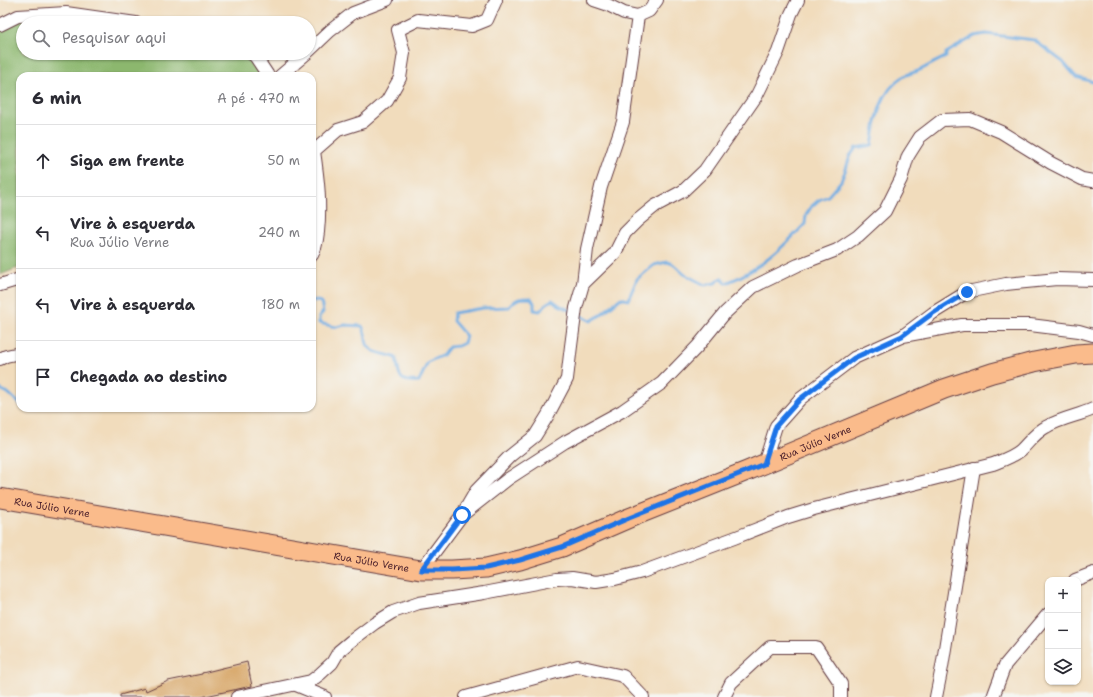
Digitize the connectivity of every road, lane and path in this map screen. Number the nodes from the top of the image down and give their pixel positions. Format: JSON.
{"nodes":[{"id":1,"x":387,"y":0,"type":"edge"},
{"id":2,"x":496,"y":0,"type":"edge"},
{"id":3,"x":594,"y":0,"type":"edge"},
{"id":4,"x":657,"y":0,"type":"edge"},
{"id":5,"x":798,"y":0,"type":"edge"},
{"id":6,"x":18,"y":16,"type":"edge"},
{"id":7,"x":87,"y":16,"type":"edge"},
{"id":8,"x":638,"y":16,"type":"junction"},
{"id":9,"x":16,"y":17,"type":"edge"},
{"id":10,"x":0,"y":25,"type":"edge"},
{"id":11,"x":316,"y":44,"type":"edge"},
{"id":12,"x":258,"y":60,"type":"edge"},
{"id":13,"x":299,"y":60,"type":"edge"},
{"id":14,"x":266,"y":72,"type":"edge"},
{"id":15,"x":285,"y":72,"type":"edge"},
{"id":16,"x":316,"y":149,"type":"edge"},
{"id":17,"x":316,"y":167,"type":"edge"},
{"id":18,"x":1093,"y":181,"type":"edge"},
{"id":19,"x":316,"y":248,"type":"edge"},
{"id":20,"x":16,"y":280,"type":"edge"},
{"id":21,"x":1093,"y":280,"type":"edge"},
{"id":22,"x":583,"y":284,"type":"junction"},
{"id":23,"x":0,"y":285,"type":"edge"},
{"id":24,"x":1093,"y":335,"type":"edge"},
{"id":25,"x":902,"y":336,"type":"junction"},
{"id":26,"x":1093,"y":353,"type":"edge"},
{"id":27,"x":16,"y":354,"type":"edge"},
{"id":28,"x":0,"y":359,"type":"edge"},
{"id":29,"x":1093,"y":409,"type":"edge"},
{"id":30,"x":764,"y":464,"type":"junction"},
{"id":31,"x":974,"y":468,"type":"junction"},
{"id":32,"x":0,"y":498,"type":"edge"},
{"id":33,"x":462,"y":515,"type":"junction"},
{"id":34,"x":421,"y":570,"type":"junction"},
{"id":35,"x":1093,"y":573,"type":"edge"},
{"id":36,"x":1081,"y":578,"type":"edge"},
{"id":37,"x":1045,"y":618,"type":"edge"},
{"id":38,"x":296,"y":685,"type":"junction"},
{"id":39,"x":237,"y":697,"type":"edge"},
{"id":40,"x":325,"y":697,"type":"edge"},
{"id":41,"x":466,"y":697,"type":"edge"},
{"id":42,"x":642,"y":697,"type":"edge"},
{"id":43,"x":724,"y":697,"type":"edge"},
{"id":44,"x":841,"y":697,"type":"edge"},
{"id":45,"x":936,"y":697,"type":"edge"},
{"id":46,"x":992,"y":697,"type":"edge"}],
"edges":[{"from":1,"to":11,"type":"street"},
{"from":2,"to":16,"type":"street"},
{"from":3,"to":8,"type":"street"},
{"from":4,"to":8,"type":"street"},
{"from":5,"to":22,"type":"street"},
{"from":6,"to":7,"type":"street"},
{"from":8,"to":22,"type":"street"},
{"from":9,"to":10,"type":"street"},
{"from":12,"to":14,"type":"street"},
{"from":13,"to":15,"type":"street"},
{"from":17,"to":19,"type":"street"},
{"from":18,"to":33,"type":"street"},
{"from":20,"to":23,"type":"street"},
{"from":21,"to":25,"type":"street"},
{"from":22,"to":33,"type":"street"},
{"from":24,"to":25,"type":"street"},
{"from":25,"to":30,"type":"street"},
{"from":26,"to":30,"type":"main road","name":"Rua Júlio Verne"},
{"from":27,"to":28,"type":"street"},
{"from":29,"to":31,"type":"street"},
{"from":30,"to":34,"type":"main road","name":"Rua Júlio Verne"},
{"from":31,"to":38,"type":"street"},
{"from":31,"to":45,"type":"street"},
{"from":32,"to":34,"type":"main road","name":"Rua Júlio Verne"},
{"from":33,"to":34,"type":"street"},
{"from":35,"to":36,"type":"street"},
{"from":37,"to":46,"type":"street"},
{"from":38,"to":39,"type":"street"},
{"from":38,"to":40,"type":"street"},
{"from":41,"to":42,"type":"street"},
{"from":43,"to":44,"type":"street"}]}
